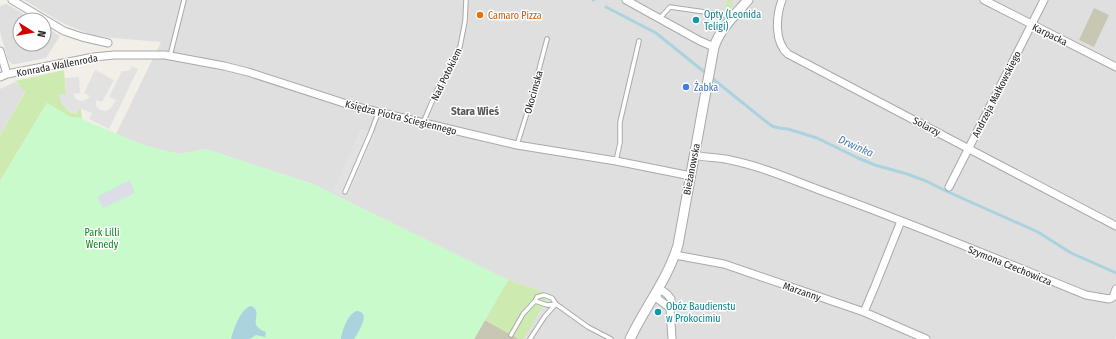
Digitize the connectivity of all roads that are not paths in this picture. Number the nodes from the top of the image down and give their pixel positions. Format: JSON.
{"nodes":[{"id":1,"x":12,"y":0,"type":"edge"},
{"id":2,"x":184,"y":0,"type":"edge"},
{"id":3,"x":466,"y":0,"type":"edge"},
{"id":4,"x":626,"y":0,"type":"edge"},
{"id":5,"x":748,"y":0,"type":"edge"},
{"id":6,"x":782,"y":0,"type":"edge"},
{"id":7,"x":984,"y":0,"type":"edge"},
{"id":8,"x":1044,"y":0,"type":"edge"},
{"id":9,"x":734,"y":16,"type":"junction"},
{"id":10,"x":659,"y":19,"type":"junction"},
{"id":11,"x":1031,"y":25,"type":"junction"},
{"id":12,"x":547,"y":39,"type":"dead end"},
{"id":13,"x":639,"y":41,"type":"dead end"},
{"id":14,"x":108,"y":42,"type":"dead end"},
{"id":15,"x":714,"y":47,"type":"junction"},
{"id":16,"x":0,"y":51,"type":"edge"},
{"id":17,"x":114,"y":55,"type":"joint"},
{"id":18,"x":170,"y":56,"type":"junction"},
{"id":19,"x":1116,"y":67,"type":"edge"},
{"id":20,"x":3,"y":75,"type":"edge"},
{"id":21,"x":378,"y":113,"type":"junction"},
{"id":22,"x":423,"y":123,"type":"junction"},
{"id":23,"x":517,"y":145,"type":"junction"},
{"id":24,"x":969,"y":148,"type":"junction"},
{"id":25,"x":694,"y":155,"type":"junction"},
{"id":26,"x":616,"y":162,"type":"junction"},
{"id":27,"x":690,"y":176,"type":"junction"},
{"id":28,"x":949,"y":187,"type":"dead end"},
{"id":29,"x":344,"y":192,"type":"dead end"},
{"id":30,"x":901,"y":221,"type":"junction"},
{"id":31,"x":1116,"y":226,"type":"edge"},
{"id":32,"x":675,"y":255,"type":"junction"},
{"id":33,"x":1116,"y":289,"type":"edge"},
{"id":34,"x":656,"y":292,"type":"junction"},
{"id":35,"x":534,"y":301,"type":"junction"},
{"id":36,"x":556,"y":304,"type":"junction"},
{"id":37,"x":864,"y":312,"type":"junction"},
{"id":38,"x":511,"y":335,"type":"dead end"},
{"id":39,"x":530,"y":339,"type":"edge"},
{"id":40,"x":611,"y":339,"type":"edge"},
{"id":41,"x":630,"y":339,"type":"edge"},
{"id":42,"x":672,"y":339,"type":"edge"},
{"id":43,"x":926,"y":339,"type":"edge"}],
"edges":[{"from":1,"to":14,"type":"street"},
{"from":2,"to":18,"type":"lane"},
{"from":3,"to":22,"type":"lane","name":"Nad Potokiem"},
{"from":4,"to":10,"type":"street"},
{"from":5,"to":9,"type":"street","name":"Bieżanowska"},
{"from":6,"to":24,"type":"street","name":"Solarzy"},
{"from":7,"to":11,"type":"street","name":"Karpacka"},
{"from":8,"to":11,"type":"street","name":"Andrzeja Małkowskiego"},
{"from":9,"to":10,"type":"lane"},
{"from":9,"to":15,"type":"street","name":"Bieżanowska"},
{"from":10,"to":15,"type":"street"},
{"from":11,"to":19,"type":"street","name":"Karpacka"},
{"from":11,"to":24,"type":"street","name":"Andrzeja Małkowskiego"},
{"from":12,"to":23,"type":"lane","name":"Okocimska"},
{"from":13,"to":26,"type":"lane"},
{"from":15,"to":25,"type":"street","name":"Bieżanowska"},
{"from":16,"to":20,"type":"street"},
{"from":17,"to":18,"type":"street","name":"Księdza Piotra Ściegiennego"},
{"from":17,"to":20,"type":"street","name":"Konrada Wallenroda"},
{"from":18,"to":21,"type":"street","name":"Księdza Piotra Ściegiennego"},
{"from":21,"to":22,"type":"street","name":"Księdza Piotra Ściegiennego"},
{"from":21,"to":29,"type":"lane"},
{"from":22,"to":23,"type":"street","name":"Księdza Piotra Ściegiennego"},
{"from":23,"to":26,"type":"street","name":"Księdza Piotra Ściegiennego"},
{"from":24,"to":28,"type":"street","name":"Andrzeja Małkowskiego"},
{"from":24,"to":31,"type":"street","name":"Solarzy"},
{"from":25,"to":27,"type":"street","name":"Bieżanowska"},
{"from":25,"to":30,"type":"street","name":"Szymona Czechowicza"},
{"from":26,"to":27,"type":"street","name":"Księdza Piotra Ściegiennego"},
{"from":27,"to":32,"type":"street","name":"Bieżanowska"},
{"from":30,"to":33,"type":"street","name":"Szymona Czechowicza"},
{"from":30,"to":37,"type":"street"},
{"from":32,"to":34,"type":"street","name":"Bieżanowska"},
{"from":32,"to":37,"type":"street","name":"Marzanny"},
{"from":34,"to":41,"type":"street","name":"Bieżanowska"},
{"from":34,"to":42,"type":"street"},
{"from":35,"to":36,"type":"lane"},
{"from":35,"to":36,"type":"lane"},
{"from":35,"to":38,"type":"lane"},
{"from":36,"to":39,"type":"lane"},
{"from":36,"to":40,"type":"lane"},
{"from":37,"to":43,"type":"street","name":"Marzanny"}]}
